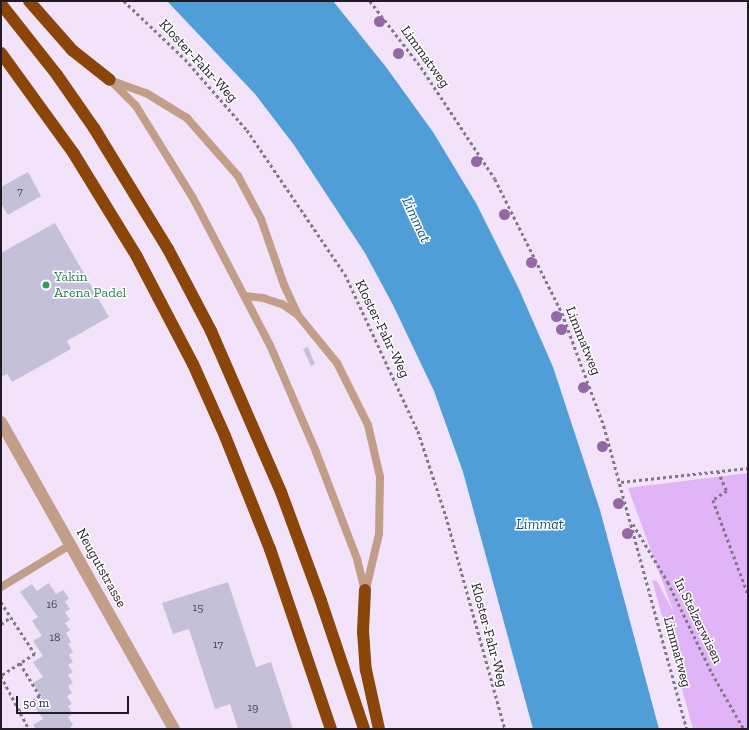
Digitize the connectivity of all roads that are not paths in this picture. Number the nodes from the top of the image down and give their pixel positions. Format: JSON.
{"nodes":[{"id":1,"x":30,"y":1,"type":"edge"},
{"id":2,"x":1,"y":4,"type":"edge"},
{"id":3,"x":1,"y":53,"type":"edge"},
{"id":4,"x":110,"y":80,"type":"junction"},
{"id":5,"x":245,"y":296,"type":"junction"},
{"id":6,"x":298,"y":314,"type":"junction"},
{"id":7,"x":1,"y":422,"type":"edge"},
{"id":8,"x":70,"y":544,"type":"junction"},
{"id":9,"x":1,"y":587,"type":"edge"},
{"id":10,"x":365,"y":590,"type":"junction"},
{"id":11,"x":174,"y":729,"type":"edge"},
{"id":12,"x":331,"y":729,"type":"edge"},
{"id":13,"x":364,"y":729,"type":"edge"},
{"id":14,"x":379,"y":729,"type":"edge"}],
"edges":[{"from":1,"to":4,"type":"highway"},
{"from":2,"to":13,"type":"highway"},
{"from":3,"to":12,"type":"highway"},
{"from":4,"to":5,"type":"lane"},
{"from":4,"to":6,"type":"lane"},
{"from":5,"to":6,"type":"lane"},
{"from":5,"to":10,"type":"lane"},
{"from":6,"to":10,"type":"lane"},
{"from":7,"to":8,"type":"street","name":"Neugutstrasse"},
{"from":8,"to":9,"type":"lane"},
{"from":8,"to":11,"type":"street","name":"Neugutstrasse"},
{"from":10,"to":14,"type":"highway"}]}
